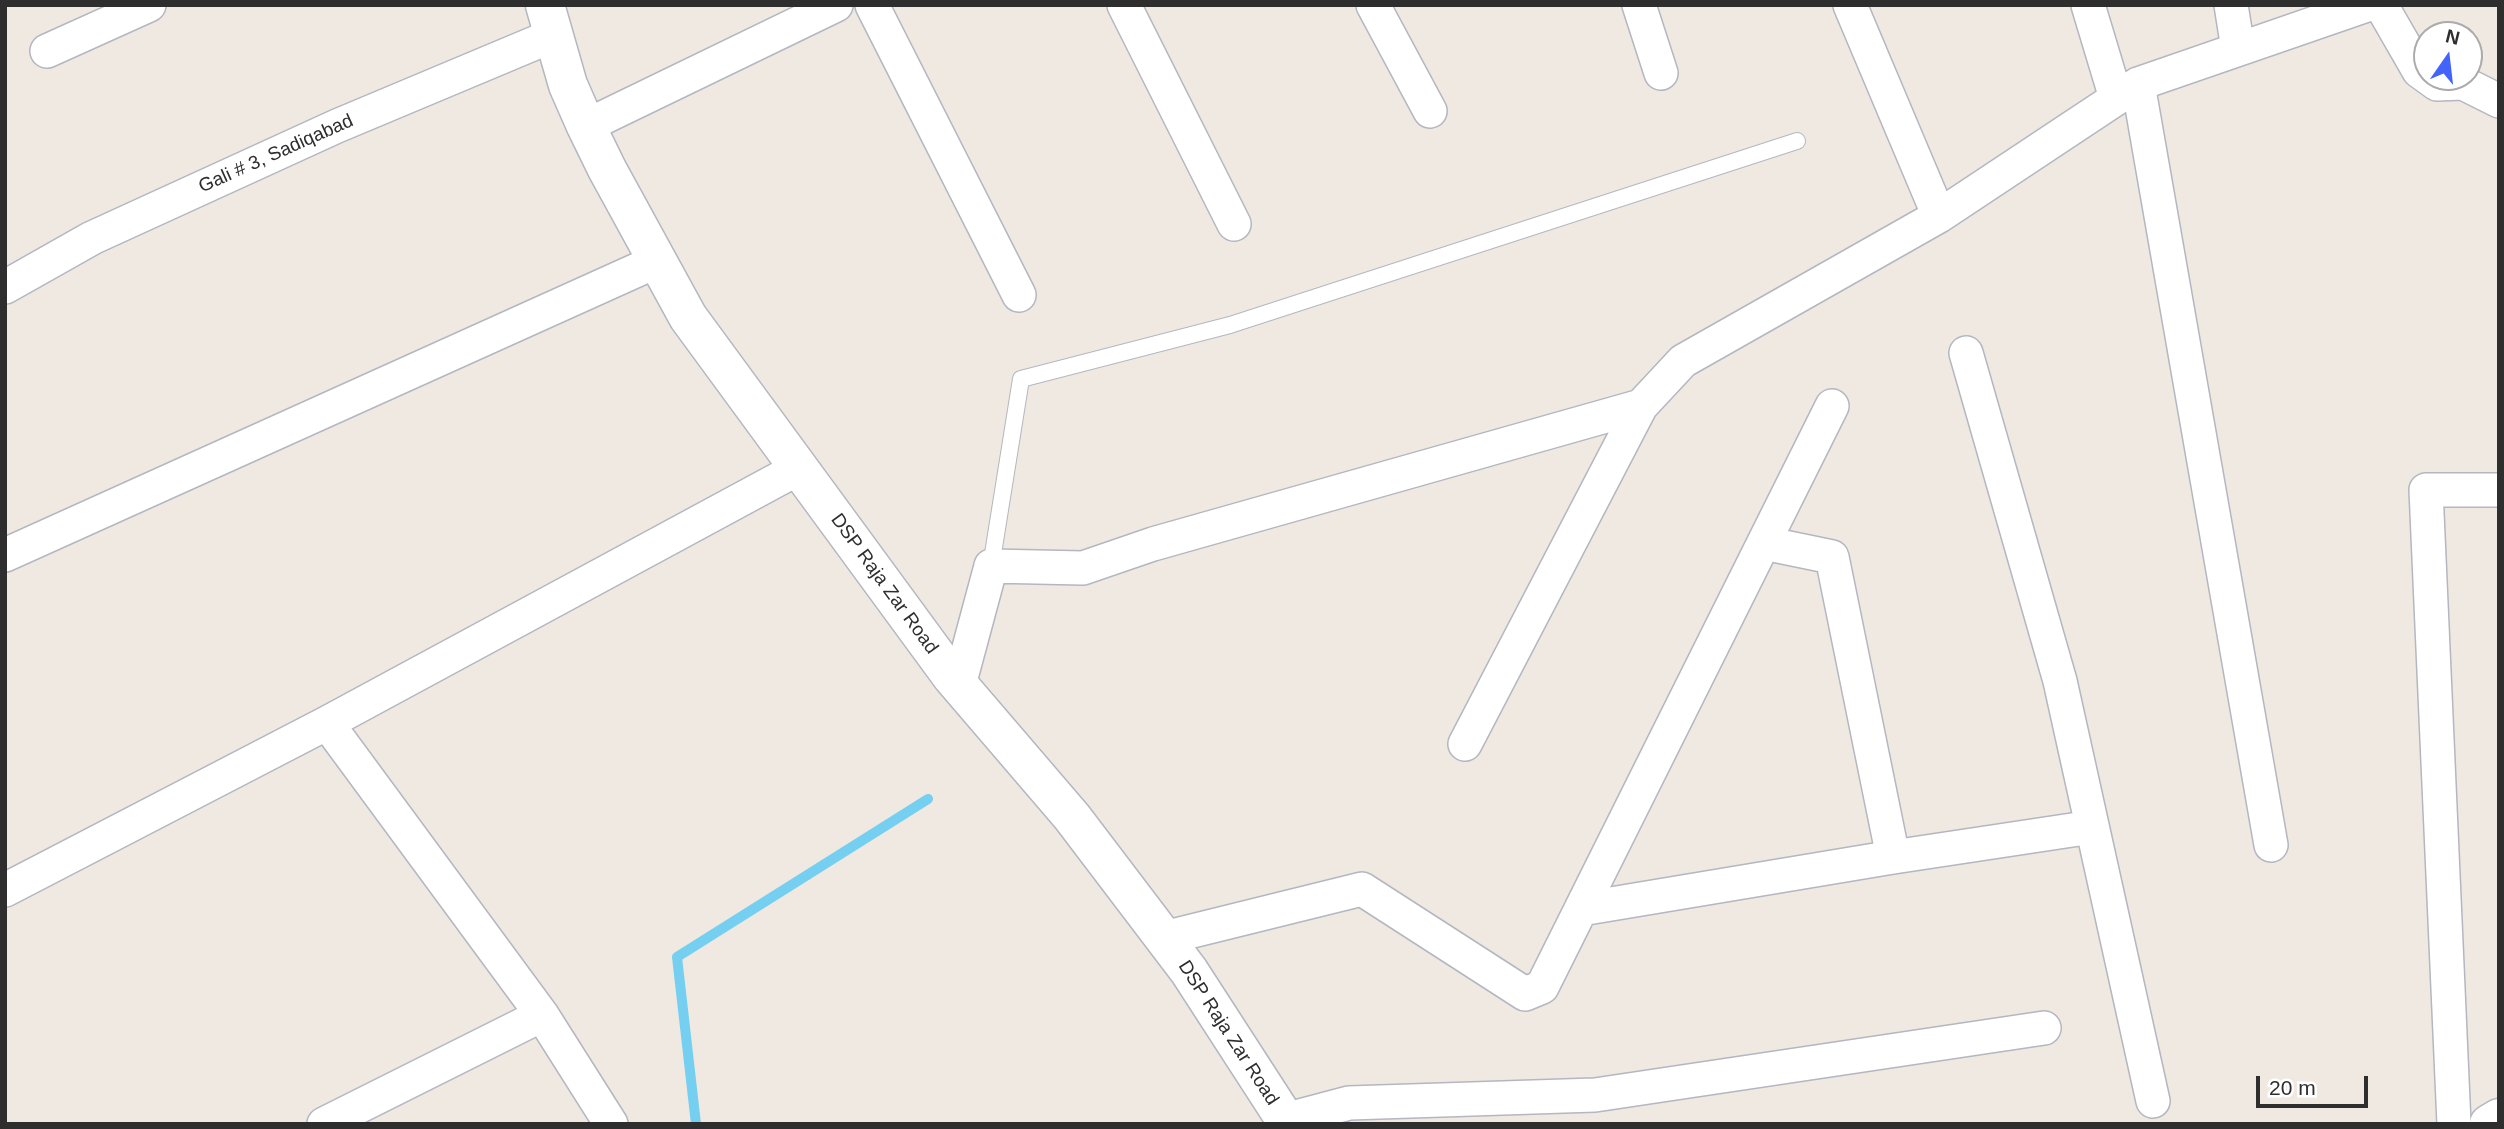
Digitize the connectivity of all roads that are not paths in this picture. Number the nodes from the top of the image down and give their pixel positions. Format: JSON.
{"nodes":[{"id":1,"x":149,"y":5,"type":"edge"},
{"id":2,"x":836,"y":5,"type":"edge"},
{"id":3,"x":872,"y":5,"type":"edge"},
{"id":4,"x":1124,"y":5,"type":"edge"},
{"id":5,"x":1373,"y":5,"type":"edge"},
{"id":6,"x":1639,"y":5,"type":"edge"},
{"id":7,"x":1850,"y":5,"type":"edge"},
{"id":8,"x":2088,"y":5,"type":"edge"},
{"id":9,"x":2231,"y":5,"type":"edge"},
{"id":10,"x":2367,"y":5,"type":"edge"},
{"id":11,"x":2381,"y":5,"type":"edge"},
{"id":12,"x":550,"y":20,"type":"edge"},
{"id":13,"x":2238,"y":49,"type":"junction"},
{"id":14,"x":47,"y":51,"type":"dead end"},
{"id":15,"x":1661,"y":73,"type":"dead end"},
{"id":16,"x":2127,"y":91,"type":"junction"},
{"id":17,"x":2499,"y":101,"type":"edge"},
{"id":18,"x":1430,"y":111,"type":"dead end"},
{"id":19,"x":586,"y":126,"type":"junction"},
{"id":20,"x":1797,"y":141,"type":"dead end"},
{"id":21,"x":1940,"y":216,"type":"junction"},
{"id":22,"x":1234,"y":224,"type":"dead end"},
{"id":23,"x":657,"y":261,"type":"junction"},
{"id":24,"x":5,"y":287,"type":"edge"},
{"id":25,"x":1019,"y":295,"type":"dead end"},
{"id":26,"x":1966,"y":353,"type":"dead end"},
{"id":27,"x":1832,"y":405,"type":"dead end"},
{"id":28,"x":1640,"y":407,"type":"junction"},
{"id":29,"x":799,"y":468,"type":"junction"},
{"id":30,"x":2499,"y":490,"type":"edge"},
{"id":31,"x":1764,"y":543,"type":"junction"},
{"id":32,"x":5,"y":555,"type":"edge"},
{"id":33,"x":991,"y":565,"type":"junction"},
{"id":34,"x":960,"y":685,"type":"junction"},
{"id":35,"x":327,"y":723,"type":"junction"},
{"id":36,"x":1465,"y":744,"type":"dead end"},
{"id":37,"x":2092,"y":827,"type":"junction"},
{"id":38,"x":2271,"y":845,"type":"dead end"},
{"id":39,"x":1893,"y":856,"type":"junction"},
{"id":40,"x":5,"y":890,"type":"edge"},
{"id":41,"x":1581,"y":909,"type":"junction"},
{"id":42,"x":1164,"y":938,"type":"junction"},
{"id":43,"x":542,"y":1016,"type":"junction"},
{"id":44,"x":2043,"y":1028,"type":"dead end"},
{"id":45,"x":2154,"y":1101,"type":"dead end"},
{"id":46,"x":2499,"y":1118,"type":"edge"},
{"id":47,"x":1286,"y":1122,"type":"edge"},
{"id":48,"x":324,"y":1124,"type":"edge"},
{"id":49,"x":611,"y":1124,"type":"edge"},
{"id":50,"x":2454,"y":1124,"type":"edge"},
{"id":51,"x":2489,"y":1124,"type":"edge"}],
"edges":[{"from":1,"to":14,"type":"street"},
{"from":2,"to":19,"type":"street"},
{"from":3,"to":25,"type":"street"},
{"from":4,"to":22,"type":"street"},
{"from":5,"to":18,"type":"street"},
{"from":6,"to":15,"type":"street"},
{"from":7,"to":21,"type":"street"},
{"from":8,"to":16,"type":"street"},
{"from":9,"to":13,"type":"street"},
{"from":10,"to":13,"type":"street"},
{"from":11,"to":17,"type":"street"},
{"from":12,"to":19,"type":"street","name":"DSP Raja Zar Road"},
{"from":12,"to":24,"type":"street","name":"Gali # 3, Sadiqabad"},
{"from":13,"to":16,"type":"street"},
{"from":16,"to":21,"type":"street"},
{"from":16,"to":38,"type":"street"},
{"from":19,"to":23,"type":"street","name":"DSP Raja Zar Road"},
{"from":20,"to":33,"type":"lane"},
{"from":21,"to":28,"type":"street"},
{"from":23,"to":29,"type":"street","name":"DSP Raja Zar Road"},
{"from":23,"to":32,"type":"street"},
{"from":26,"to":37,"type":"street"},
{"from":27,"to":31,"type":"street"},
{"from":28,"to":33,"type":"street"},
{"from":28,"to":36,"type":"street"},
{"from":29,"to":34,"type":"street","name":"DSP Raja Zar Road"},
{"from":29,"to":35,"type":"street"},
{"from":30,"to":50,"type":"street"},
{"from":31,"to":39,"type":"street"},
{"from":31,"to":41,"type":"street"},
{"from":33,"to":34,"type":"street"},
{"from":34,"to":42,"type":"street","name":"DSP Raja Zar Road"},
{"from":35,"to":40,"type":"street"},
{"from":35,"to":43,"type":"street"},
{"from":37,"to":39,"type":"street"},
{"from":37,"to":45,"type":"street"},
{"from":39,"to":41,"type":"street"},
{"from":41,"to":42,"type":"street"},
{"from":42,"to":47,"type":"street","name":"DSP Raja Zar Road"},
{"from":43,"to":48,"type":"street"},
{"from":43,"to":49,"type":"street"},
{"from":44,"to":47,"type":"street"},
{"from":46,"to":51,"type":"street"}]}
